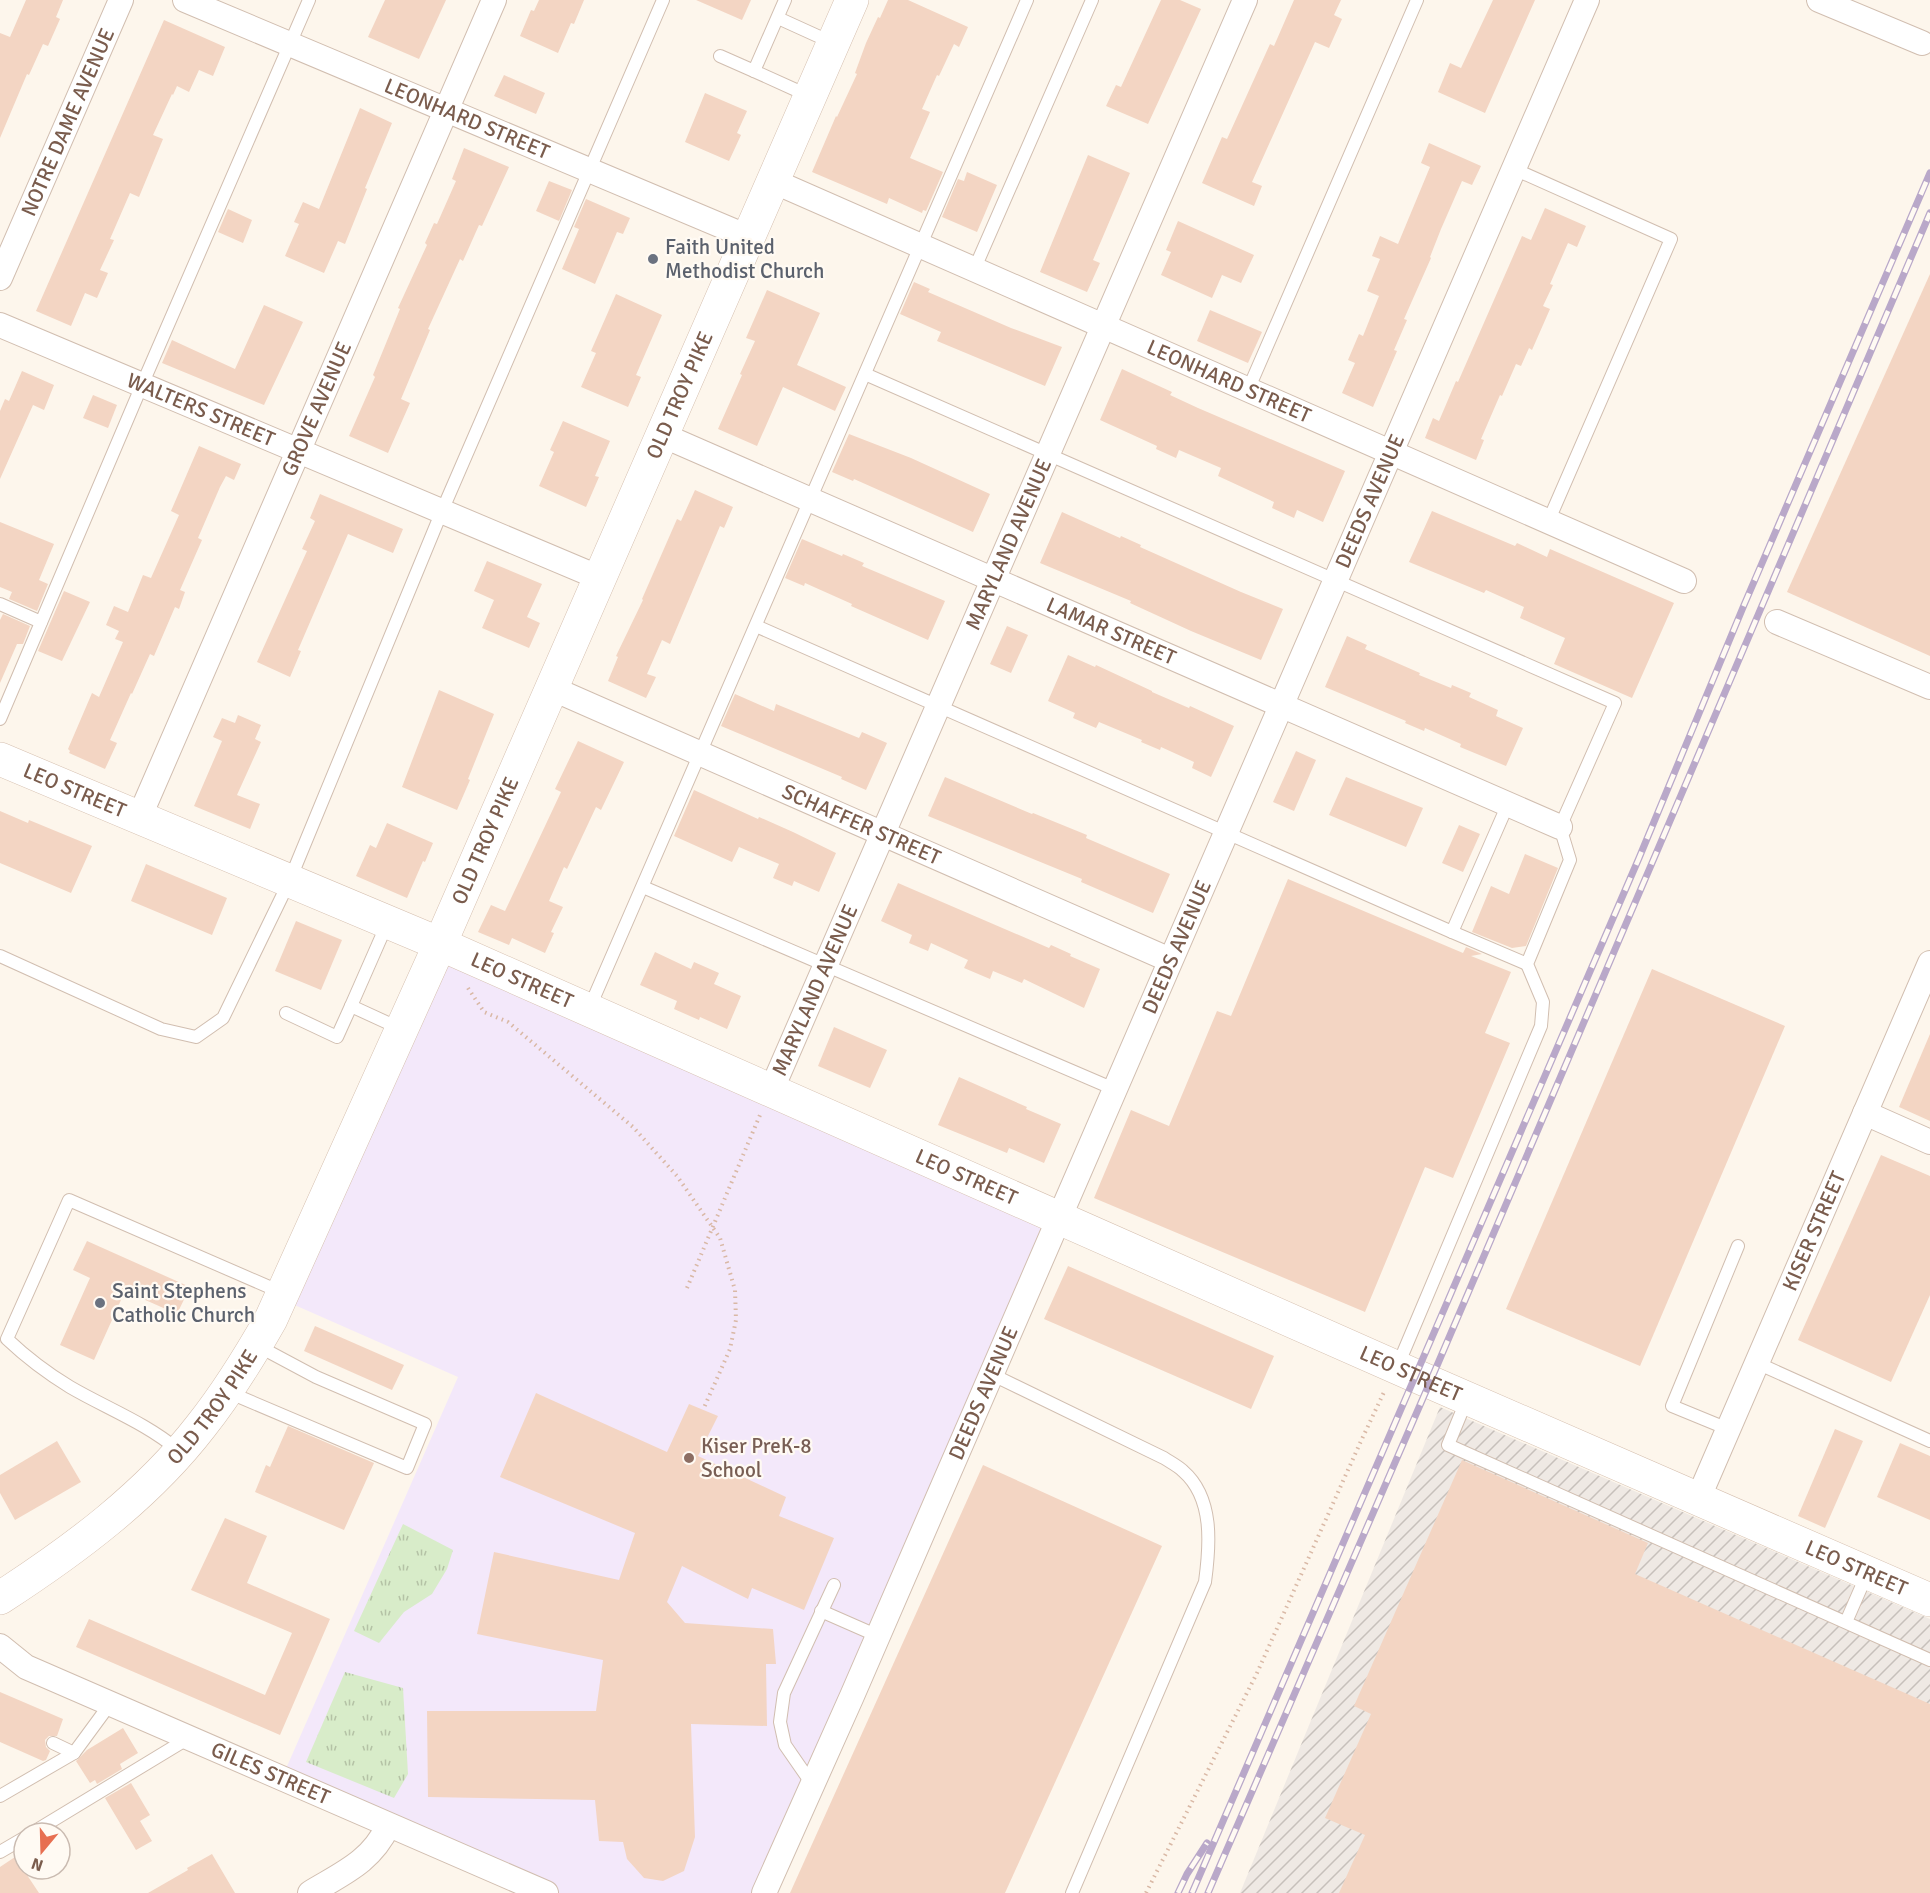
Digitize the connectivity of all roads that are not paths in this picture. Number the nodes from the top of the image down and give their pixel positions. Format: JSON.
{"nodes":[{"id":1,"x":121,"y":0,"type":"edge"},
{"id":2,"x":185,"y":0,"type":"edge"},
{"id":3,"x":309,"y":0,"type":"edge"},
{"id":4,"x":494,"y":0,"type":"edge"},
{"id":5,"x":663,"y":0,"type":"edge"},
{"id":6,"x":785,"y":0,"type":"edge"},
{"id":7,"x":852,"y":0,"type":"edge"},
{"id":8,"x":1027,"y":0,"type":"edge"},
{"id":9,"x":1092,"y":0,"type":"edge"},
{"id":10,"x":1245,"y":0,"type":"edge"},
{"id":11,"x":1417,"y":0,"type":"edge"},
{"id":12,"x":1587,"y":0,"type":"edge"},
{"id":13,"x":1819,"y":0,"type":"edge"},
{"id":14,"x":778,"y":18,"type":"junction"},
{"id":15,"x":834,"y":43,"type":"junction"},
{"id":16,"x":1922,"y":43,"type":"dead end"},
{"id":17,"x":290,"y":44,"type":"junction"},
{"id":18,"x":720,"y":56,"type":"dead end"},
{"id":19,"x":754,"y":71,"type":"junction"},
{"id":20,"x":810,"y":97,"type":"junction"},
{"id":21,"x":446,"y":111,"type":"junction"},
{"id":22,"x":1514,"y":169,"type":"junction"},
{"id":23,"x":589,"y":170,"type":"junction"},
{"id":24,"x":773,"y":181,"type":"junction"},
{"id":25,"x":748,"y":237,"type":"junction"},
{"id":26,"x":920,"y":247,"type":"junction"},
{"id":27,"x":974,"y":270,"type":"junction"},
{"id":28,"x":0,"y":278,"type":"edge"},
{"id":29,"x":0,"y":325,"type":"edge"},
{"id":30,"x":1103,"y":327,"type":"junction"},
{"id":31,"x":865,"y":374,"type":"junction"},
{"id":32,"x":142,"y":385,"type":"junction"},
{"id":33,"x":1248,"y":390,"type":"junction"},
{"id":34,"x":662,"y":435,"type":"junction"},
{"id":35,"x":298,"y":451,"type":"junction"},
{"id":36,"x":1390,"y":453,"type":"junction"},
{"id":37,"x":1047,"y":454,"type":"junction"},
{"id":38,"x":810,"y":500,"type":"junction"},
{"id":39,"x":442,"y":511,"type":"junction"},
{"id":40,"x":1548,"y":522,"type":"junction"},
{"id":41,"x":600,"y":578,"type":"junction"},
{"id":42,"x":993,"y":579,"type":"junction"},
{"id":43,"x":1335,"y":580,"type":"junction"},
{"id":44,"x":1684,"y":581,"type":"dead end"},
{"id":45,"x":0,"y":604,"type":"edge"},
{"id":46,"x":41,"y":622,"type":"junction"},
{"id":47,"x":1777,"y":622,"type":"dead end"},
{"id":48,"x":756,"y":626,"type":"junction"},
{"id":49,"x":1930,"y":687,"type":"edge"},
{"id":50,"x":551,"y":688,"type":"junction"},
{"id":51,"x":1281,"y":705,"type":"junction"},
{"id":52,"x":938,"y":706,"type":"junction"},
{"id":53,"x":0,"y":719,"type":"edge"},
{"id":54,"x":700,"y":753,"type":"junction"},
{"id":55,"x":0,"y":759,"type":"edge"},
{"id":56,"x":1508,"y":804,"type":"junction"},
{"id":57,"x":139,"y":818,"type":"junction"},
{"id":58,"x":1560,"y":827,"type":"junction"},
{"id":59,"x":1226,"y":832,"type":"junction"},
{"id":60,"x":882,"y":834,"type":"junction"},
{"id":61,"x":289,"y":882,"type":"junction"},
{"id":62,"x":643,"y":887,"type":"junction"},
{"id":63,"x":388,"y":922,"type":"junction"},
{"id":64,"x":1452,"y":932,"type":"junction"},
{"id":65,"x":440,"y":944,"type":"junction"},
{"id":66,"x":0,"y":956,"type":"edge"},
{"id":67,"x":1170,"y":960,"type":"junction"},
{"id":68,"x":1930,"y":963,"type":"edge"},
{"id":69,"x":1527,"y":964,"type":"junction"},
{"id":70,"x":825,"y":965,"type":"junction"},
{"id":71,"x":351,"y":1006,"type":"junction"},
{"id":72,"x":589,"y":1011,"type":"junction"},
{"id":73,"x":286,"y":1013,"type":"dead end"},
{"id":74,"x":402,"y":1029,"type":"junction"},
{"id":75,"x":1114,"y":1089,"type":"junction"},
{"id":76,"x":771,"y":1091,"type":"junction"},
{"id":77,"x":1865,"y":1113,"type":"junction"},
{"id":78,"x":1930,"y":1142,"type":"edge"},
{"id":79,"x":1058,"y":1218,"type":"junction"},
{"id":80,"x":1738,"y":1246,"type":"dead end"},
{"id":81,"x":283,"y":1294,"type":"junction"},
{"id":82,"x":256,"y":1345,"type":"junction"},
{"id":83,"x":1757,"y":1363,"type":"junction"},
{"id":84,"x":1397,"y":1366,"type":"junction"},
{"id":85,"x":991,"y":1374,"type":"junction"},
{"id":86,"x":226,"y":1392,"type":"junction"},
{"id":87,"x":1468,"y":1398,"type":"junction"},
{"id":88,"x":1728,"y":1429,"type":"junction"},
{"id":89,"x":1930,"y":1441,"type":"edge"},
{"id":90,"x":179,"y":1451,"type":"junction"},
{"id":91,"x":1698,"y":1499,"type":"junction"},
{"id":92,"x":1868,"y":1573,"type":"junction"},
{"id":93,"x":834,"y":1585,"type":"dead end"},
{"id":94,"x":0,"y":1598,"type":"edge"},
{"id":95,"x":1930,"y":1600,"type":"edge"},
{"id":96,"x":821,"y":1611,"type":"junction"},
{"id":97,"x":1846,"y":1622,"type":"junction"},
{"id":98,"x":878,"y":1636,"type":"junction"},
{"id":99,"x":0,"y":1646,"type":"edge"},
{"id":100,"x":1930,"y":1660,"type":"edge"},
{"id":101,"x":110,"y":1704,"type":"junction"},
{"id":102,"x":188,"y":1739,"type":"junction"},
{"id":103,"x":53,"y":1743,"type":"dead end"},
{"id":104,"x":74,"y":1753,"type":"junction"},
{"id":105,"x":812,"y":1784,"type":"junction"},
{"id":106,"x":0,"y":1796,"type":"edge"},
{"id":107,"x":52,"y":1821,"type":"edge"},
{"id":108,"x":388,"y":1826,"type":"junction"},
{"id":109,"x":310,"y":1893,"type":"edge"},
{"id":110,"x":546,"y":1893,"type":"edge"},
{"id":111,"x":764,"y":1893,"type":"edge"},
{"id":112,"x":1072,"y":1893,"type":"edge"}],
"edges":[{"from":1,"to":28,"type":"street","name":"NOTRE DAME AVENUE"},
{"from":2,"to":17,"type":"street","name":"LEONHARD STREET"},
{"from":3,"to":17,"type":"lane"},
{"from":4,"to":21,"type":"street","name":"GROVE AVENUE"},
{"from":5,"to":23,"type":"lane"},
{"from":6,"to":14,"type":"lane"},
{"from":7,"to":15,"type":"street","name":"OLD TROY PIKE"},
{"from":8,"to":26,"type":"lane"},
{"from":9,"to":27,"type":"lane"},
{"from":10,"to":30,"type":"street","name":"MARYLAND AVENUE"},
{"from":11,"to":33,"type":"lane"},
{"from":12,"to":22,"type":"street","name":"DEEDS AVENUE"},
{"from":13,"to":16,"type":"street"},
{"from":14,"to":15,"type":"lane"},
{"from":14,"to":19,"type":"lane"},
{"from":15,"to":20,"type":"street","name":"OLD TROY PIKE"},
{"from":17,"to":21,"type":"street","name":"LEONHARD STREET"},
{"from":17,"to":32,"type":"lane"},
{"from":18,"to":19,"type":"lane"},
{"from":19,"to":20,"type":"lane"},
{"from":20,"to":24,"type":"street","name":"OLD TROY PIKE"},
{"from":21,"to":23,"type":"street","name":"LEONHARD STREET"},
{"from":21,"to":35,"type":"street","name":"GROVE AVENUE"},
{"from":22,"to":36,"type":"street","name":"DEEDS AVENUE"},
{"from":22,"to":40,"type":"lane"},
{"from":23,"to":25,"type":"street","name":"LEONHARD STREET"},
{"from":23,"to":39,"type":"lane"},
{"from":24,"to":25,"type":"street","name":"OLD TROY PIKE"},
{"from":24,"to":26,"type":"street","name":"LEONHARD STREET"},
{"from":25,"to":34,"type":"street","name":"OLD TROY PIKE"},
{"from":26,"to":27,"type":"street","name":"LEONHARD STREET"},
{"from":26,"to":31,"type":"lane"},
{"from":27,"to":30,"type":"street","name":"LEONHARD STREET"},
{"from":29,"to":32,"type":"street","name":"WALTERS STREET"},
{"from":30,"to":33,"type":"street","name":"LEONHARD STREET"},
{"from":30,"to":37,"type":"street","name":"MARYLAND AVENUE"},
{"from":31,"to":37,"type":"lane"},
{"from":31,"to":38,"type":"lane"},
{"from":32,"to":35,"type":"street","name":"WALTERS STREET"},
{"from":32,"to":46,"type":"lane"},
{"from":33,"to":36,"type":"street","name":"LEONHARD STREET"},
{"from":34,"to":38,"type":"street","name":"LAMAR STREET"},
{"from":34,"to":41,"type":"street","name":"OLD TROY PIKE"},
{"from":35,"to":39,"type":"street","name":"WALTERS STREET"},
{"from":35,"to":57,"type":"street","name":"GROVE AVENUE"},
{"from":36,"to":40,"type":"street","name":"LEONHARD STREET"},
{"from":36,"to":43,"type":"street","name":"DEEDS AVENUE"},
{"from":37,"to":42,"type":"street","name":"MARYLAND AVENUE"},
{"from":37,"to":43,"type":"lane"},
{"from":38,"to":42,"type":"street","name":"LAMAR STREET"},
{"from":38,"to":48,"type":"lane"},
{"from":39,"to":41,"type":"street","name":"WALTERS STREET"},
{"from":39,"to":61,"type":"lane"},
{"from":40,"to":44,"type":"street","name":"LEONHARD STREET"},
{"from":41,"to":50,"type":"street","name":"OLD TROY PIKE"},
{"from":42,"to":51,"type":"street","name":"LAMAR STREET"},
{"from":42,"to":52,"type":"street","name":"MARYLAND AVENUE"},
{"from":43,"to":51,"type":"street","name":"DEEDS AVENUE"},
{"from":43,"to":58,"type":"lane"},
{"from":45,"to":46,"type":"lane"},
{"from":46,"to":53,"type":"lane"},
{"from":47,"to":49,"type":"street"},
{"from":48,"to":52,"type":"lane"},
{"from":48,"to":54,"type":"lane"},
{"from":50,"to":54,"type":"street","name":"SCHAFFER STREET"},
{"from":50,"to":65,"type":"street","name":"OLD TROY PIKE"},
{"from":51,"to":56,"type":"street","name":"LAMAR STREET"},
{"from":51,"to":59,"type":"street","name":"DEEDS AVENUE"},
{"from":52,"to":59,"type":"lane"},
{"from":52,"to":60,"type":"street","name":"MARYLAND AVENUE"},
{"from":54,"to":60,"type":"street","name":"SCHAFFER STREET"},
{"from":54,"to":62,"type":"lane"},
{"from":55,"to":57,"type":"street","name":"LEO STREET"},
{"from":56,"to":58,"type":"street","name":"LAMAR STREET"},
{"from":56,"to":64,"type":"lane"},
{"from":57,"to":61,"type":"street","name":"LEO STREET"},
{"from":58,"to":69,"type":"lane"},
{"from":59,"to":64,"type":"lane"},
{"from":59,"to":67,"type":"street","name":"DEEDS AVENUE"},
{"from":60,"to":67,"type":"street","name":"SCHAFFER STREET"},
{"from":60,"to":70,"type":"street","name":"MARYLAND AVENUE"},
{"from":61,"to":63,"type":"street","name":"LEO STREET"},
{"from":61,"to":66,"type":"lane"},
{"from":62,"to":70,"type":"lane"},
{"from":62,"to":72,"type":"lane"},
{"from":63,"to":65,"type":"street","name":"LEO STREET"},
{"from":63,"to":71,"type":"lane"},
{"from":64,"to":69,"type":"lane"},
{"from":65,"to":72,"type":"street","name":"LEO STREET"},
{"from":65,"to":74,"type":"street","name":"OLD TROY PIKE"},
{"from":67,"to":75,"type":"street","name":"DEEDS AVENUE"},
{"from":68,"to":77,"type":"street","name":"KISER STREET"},
{"from":69,"to":84,"type":"lane"},
{"from":70,"to":75,"type":"lane"},
{"from":70,"to":76,"type":"street","name":"MARYLAND AVENUE"},
{"from":71,"to":73,"type":"lane"},
{"from":71,"to":74,"type":"lane"},
{"from":72,"to":76,"type":"street","name":"LEO STREET"},
{"from":74,"to":81,"type":"street","name":"OLD TROY PIKE"},
{"from":75,"to":79,"type":"street","name":"DEEDS AVENUE"},
{"from":76,"to":79,"type":"street","name":"LEO STREET"},
{"from":77,"to":78,"type":"street"},
{"from":77,"to":83,"type":"street","name":"KISER STREET"},
{"from":79,"to":84,"type":"street","name":"LEO STREET"},
{"from":79,"to":85,"type":"street","name":"DEEDS AVENUE"},
{"from":80,"to":88,"type":"lane"},
{"from":81,"to":82,"type":"street","name":"OLD TROY PIKE"},
{"from":81,"to":90,"type":"lane"},
{"from":82,"to":86,"type":"street","name":"OLD TROY PIKE"},
{"from":82,"to":86,"type":"lane"},
{"from":83,"to":88,"type":"street","name":"KISER STREET"},
{"from":83,"to":89,"type":"lane"},
{"from":84,"to":87,"type":"street","name":"LEO STREET"},
{"from":85,"to":98,"type":"street","name":"DEEDS AVENUE"},
{"from":85,"to":112,"type":"lane"},
{"from":86,"to":90,"type":"street","name":"OLD TROY PIKE"},
{"from":87,"to":91,"type":"street","name":"LEO STREET"},
{"from":87,"to":97,"type":"lane"},
{"from":88,"to":91,"type":"street","name":"KISER STREET"},
{"from":90,"to":94,"type":"street","name":"OLD TROY PIKE"},
{"from":91,"to":92,"type":"street","name":"LEO STREET"},
{"from":92,"to":95,"type":"street","name":"LEO STREET"},
{"from":92,"to":97,"type":"lane"},
{"from":93,"to":96,"type":"lane"},
{"from":96,"to":98,"type":"lane"},
{"from":96,"to":105,"type":"lane"},
{"from":97,"to":100,"type":"lane"},
{"from":98,"to":105,"type":"street","name":"DEEDS AVENUE"},
{"from":99,"to":101,"type":"street","name":"GILES STREET"},
{"from":101,"to":102,"type":"street","name":"GILES STREET"},
{"from":101,"to":104,"type":"lane"},
{"from":102,"to":107,"type":"lane"},
{"from":102,"to":108,"type":"street","name":"GILES STREET"},
{"from":103,"to":104,"type":"lane"},
{"from":104,"to":106,"type":"lane"},
{"from":105,"to":111,"type":"street","name":"DEEDS AVENUE"},
{"from":108,"to":109,"type":"street"},
{"from":108,"to":110,"type":"street","name":"GILES STREET"}]}
